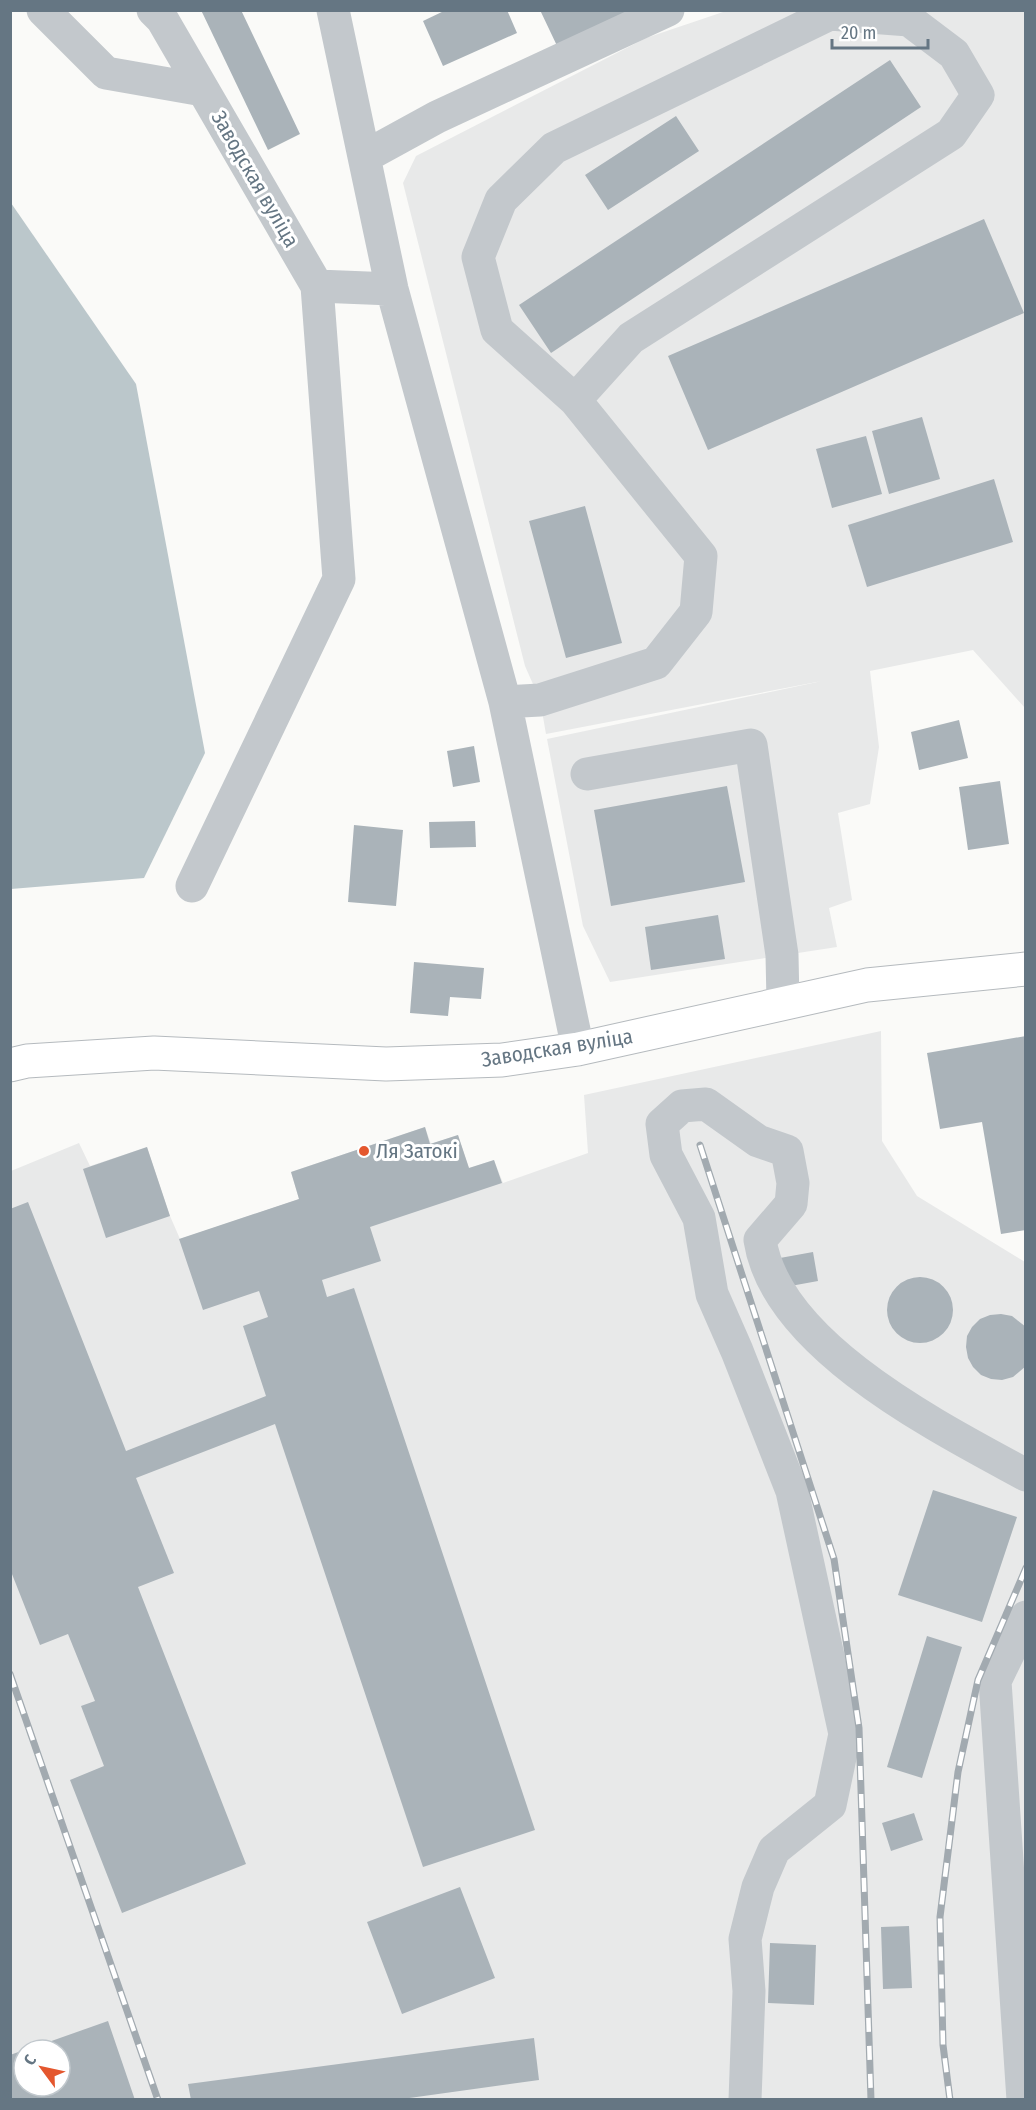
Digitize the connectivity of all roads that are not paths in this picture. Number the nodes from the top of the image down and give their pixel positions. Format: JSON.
{"nodes":[{"id":1,"x":43,"y":10,"type":"edge"},
{"id":2,"x":153,"y":10,"type":"edge"},
{"id":3,"x":333,"y":10,"type":"edge"},
{"id":4,"x":668,"y":10,"type":"edge"},
{"id":5,"x":203,"y":90,"type":"junction"},
{"id":6,"x":364,"y":157,"type":"junction"},
{"id":7,"x":317,"y":286,"type":"junction"},
{"id":8,"x":392,"y":289,"type":"junction"},
{"id":9,"x":575,"y":400,"type":"junction"},
{"id":10,"x":505,"y":702,"type":"junction"},
{"id":11,"x":586,"y":774,"type":"dead end"},
{"id":12,"x":192,"y":886,"type":"dead end"},
{"id":13,"x":1026,"y":969,"type":"edge"},
{"id":14,"x":783,"y":1002,"type":"junction"},
{"id":15,"x":578,"y":1049,"type":"junction"},
{"id":16,"x":10,"y":1065,"type":"edge"},
{"id":17,"x":1026,"y":1475,"type":"edge"},
{"id":18,"x":1026,"y":1617,"type":"edge"},
{"id":19,"x":745,"y":2100,"type":"edge"},
{"id":20,"x":1023,"y":2100,"type":"edge"}],
"edges":[{"from":1,"to":5,"type":"street"},
{"from":2,"to":5,"type":"street","name":"Заводская вуліца"},
{"from":3,"to":6,"type":"street"},
{"from":4,"to":6,"type":"street"},
{"from":5,"to":7,"type":"street","name":"Заводская вуліца"},
{"from":6,"to":8,"type":"street"},
{"from":7,"to":8,"type":"street"},
{"from":7,"to":12,"type":"street"},
{"from":8,"to":10,"type":"street"},
{"from":9,"to":9,"type":"street"},
{"from":9,"to":10,"type":"street"},
{"from":10,"to":15,"type":"street"},
{"from":11,"to":14,"type":"street"},
{"from":13,"to":14,"type":"main road","name":"Заводская вуліца"},
{"from":14,"to":15,"type":"main road","name":"Заводская вуліца"},
{"from":15,"to":16,"type":"main road","name":"Заводская вуліца"},
{"from":17,"to":19,"type":"street"},
{"from":18,"to":20,"type":"street"}]}
